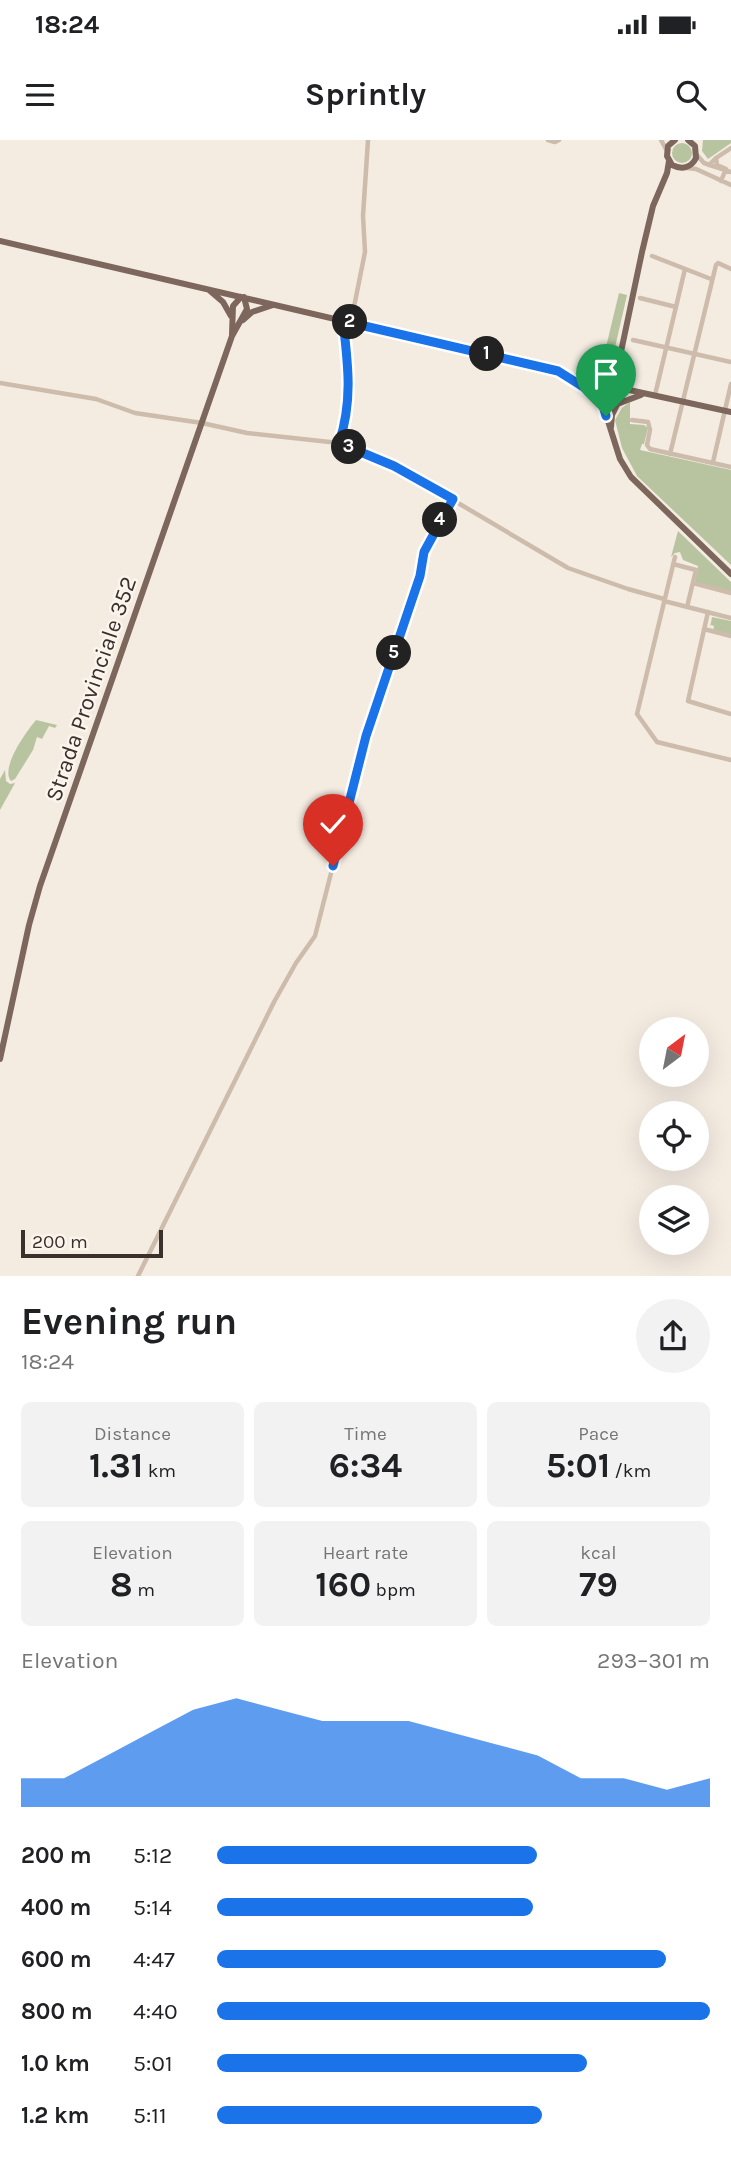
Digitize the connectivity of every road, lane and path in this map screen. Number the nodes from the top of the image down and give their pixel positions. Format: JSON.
{"nodes":[{"id":1,"x":368,"y":140,"type":"edge"},
{"id":2,"x":548,"y":140,"type":"edge"},
{"id":3,"x":559,"y":140,"type":"edge"},
{"id":4,"x":661,"y":140,"type":"edge"},
{"id":5,"x":675,"y":140,"type":"edge"},
{"id":6,"x":688,"y":140,"type":"edge"},
{"id":7,"x":696,"y":147,"type":"edge"},
{"id":8,"x":731,"y":148,"type":"edge"},
{"id":9,"x":667,"y":151,"type":"junction"},
{"id":10,"x":716,"y":158,"type":"junction"},
{"id":11,"x":668,"y":161,"type":"junction"},
{"id":12,"x":708,"y":165,"type":"junction"},
{"id":13,"x":684,"y":168,"type":"junction"},
{"id":14,"x":728,"y":171,"type":"edge"},
{"id":15,"x":721,"y":181,"type":"junction"},
{"id":16,"x":731,"y":185,"type":"edge"},
{"id":17,"x":662,"y":187,"type":"junction"},
{"id":18,"x":0,"y":241,"type":"edge"},
{"id":19,"x":652,"y":256,"type":"dead end"},
{"id":20,"x":685,"y":269,"type":"junction"},
{"id":21,"x":731,"y":269,"type":"edge"},
{"id":22,"x":711,"y":279,"type":"junction"},
{"id":23,"x":208,"y":289,"type":"junction"},
{"id":24,"x":242,"y":297,"type":"junction"},
{"id":25,"x":640,"y":298,"type":"dead end"},
{"id":26,"x":275,"y":305,"type":"junction"},
{"id":27,"x":676,"y":307,"type":"junction"},
{"id":28,"x":231,"y":317,"type":"junction"},
{"id":29,"x":242,"y":322,"type":"junction"},
{"id":30,"x":347,"y":322,"type":"junction"},
{"id":31,"x":232,"y":336,"type":"junction"},
{"id":32,"x":633,"y":340,"type":"dead end"},
{"id":33,"x":666,"y":348,"type":"junction"},
{"id":34,"x":694,"y":354,"type":"junction"},
{"id":35,"x":731,"y":362,"type":"edge"},
{"id":36,"x":618,"y":366,"type":"junction"},
{"id":37,"x":558,"y":371,"type":"junction"},
{"id":38,"x":0,"y":383,"type":"edge"},
{"id":39,"x":731,"y":384,"type":"edge"},
{"id":40,"x":606,"y":385,"type":"junction"},
{"id":41,"x":619,"y":387,"type":"junction"},
{"id":42,"x":655,"y":395,"type":"junction"},
{"id":43,"x":601,"y":400,"type":"junction"},
{"id":44,"x":684,"y":400,"type":"junction"},
{"id":45,"x":618,"y":404,"type":"junction"},
{"id":46,"x":728,"y":411,"type":"edge"},
{"id":47,"x":632,"y":420,"type":"dead end"},
{"id":48,"x":202,"y":423,"type":"junction"},
{"id":49,"x":613,"y":439,"type":"junction"},
{"id":50,"x":339,"y":443,"type":"junction"},
{"id":51,"x":670,"y":454,"type":"junction"},
{"id":52,"x":713,"y":463,"type":"junction"},
{"id":53,"x":731,"y":467,"type":"edge"},
{"id":54,"x":453,"y":499,"type":"junction"},
{"id":55,"x":675,"y":557,"type":"dead end"},
{"id":56,"x":673,"y":564,"type":"junction"},
{"id":57,"x":731,"y":574,"type":"edge"},
{"id":58,"x":693,"y":583,"type":"junction"},
{"id":59,"x":731,"y":593,"type":"edge"},
{"id":60,"x":664,"y":600,"type":"junction"},
{"id":61,"x":687,"y":607,"type":"junction"},
{"id":62,"x":708,"y":612,"type":"junction"},
{"id":63,"x":731,"y":618,"type":"edge"},
{"id":64,"x":704,"y":629,"type":"junction"},
{"id":65,"x":731,"y":636,"type":"edge"},
{"id":66,"x":731,"y":714,"type":"edge"},
{"id":67,"x":731,"y":760,"type":"edge"},
{"id":68,"x":0,"y":1059,"type":"edge"},
{"id":69,"x":138,"y":1276,"type":"edge"}],
"edges":[{"from":1,"to":30,"type":"street"},
{"from":2,"to":3,"type":"street"},
{"from":4,"to":9,"type":"street"},
{"from":5,"to":9,"type":"main road"},
{"from":6,"to":7,"type":"main road"},
{"from":7,"to":12,"type":"street"},
{"from":7,"to":13,"type":"main road"},
{"from":8,"to":10,"type":"street"},
{"from":9,"to":11,"type":"main road"},
{"from":10,"to":12,"type":"street"},
{"from":10,"to":14,"type":"street"},
{"from":11,"to":13,"type":"main road"},
{"from":11,"to":17,"type":"main road"},
{"from":12,"to":14,"type":"street"},
{"from":13,"to":15,"type":"street"},
{"from":13,"to":17,"type":"main road"},
{"from":14,"to":15,"type":"street"},
{"from":15,"to":16,"type":"street"},
{"from":17,"to":36,"type":"main road"},
{"from":18,"to":23,"type":"main road"},
{"from":19,"to":20,"type":"street"},
{"from":20,"to":22,"type":"street"},
{"from":20,"to":27,"type":"street"},
{"from":21,"to":22,"type":"street"},
{"from":22,"to":34,"type":"street"},
{"from":23,"to":24,"type":"main road"},
{"from":23,"to":28,"type":"main road"},
{"from":24,"to":26,"type":"main road"},
{"from":24,"to":28,"type":"main road","name":"Strada Provinciale 352"},
{"from":24,"to":29,"type":"main road"},
{"from":25,"to":27,"type":"street"},
{"from":26,"to":29,"type":"main road","name":"Strada Provinciale 352"},
{"from":26,"to":30,"type":"main road"},
{"from":27,"to":33,"type":"street"},
{"from":28,"to":31,"type":"main road","name":"Strada Provinciale 352"},
{"from":29,"to":31,"type":"main road","name":"Strada Provinciale 352"},
{"from":30,"to":37,"type":"main road"},
{"from":30,"to":50,"type":"street"},
{"from":31,"to":48,"type":"main road","name":"Strada Provinciale 352"},
{"from":32,"to":33,"type":"street"},
{"from":33,"to":34,"type":"street"},
{"from":33,"to":42,"type":"street"},
{"from":34,"to":35,"type":"street"},
{"from":34,"to":44,"type":"street"},
{"from":36,"to":40,"type":"main road"},
{"from":36,"to":41,"type":"main road"},
{"from":37,"to":40,"type":"main road"},
{"from":37,"to":43,"type":"main road"},
{"from":38,"to":48,"type":"street"},
{"from":39,"to":46,"type":"street"},
{"from":40,"to":41,"type":"main road"},
{"from":40,"to":43,"type":"main road"},
{"from":41,"to":42,"type":"main road"},
{"from":41,"to":45,"type":"main road"},
{"from":42,"to":44,"type":"main road"},
{"from":42,"to":45,"type":"main road"},
{"from":43,"to":45,"type":"main road"},
{"from":43,"to":49,"type":"main road"},
{"from":44,"to":46,"type":"main road"},
{"from":44,"to":51,"type":"street"},
{"from":45,"to":49,"type":"main road"},
{"from":46,"to":52,"type":"street"},
{"from":47,"to":51,"type":"street"},
{"from":48,"to":50,"type":"street"},
{"from":48,"to":68,"type":"main road","name":"Strada Provinciale 352"},
{"from":49,"to":57,"type":"main road"},
{"from":50,"to":54,"type":"street"},
{"from":51,"to":52,"type":"street"},
{"from":52,"to":53,"type":"street"},
{"from":54,"to":60,"type":"street"},
{"from":54,"to":69,"type":"street"},
{"from":55,"to":56,"type":"street"},
{"from":56,"to":58,"type":"street"},
{"from":56,"to":60,"type":"street"},
{"from":58,"to":59,"type":"street"},
{"from":58,"to":61,"type":"street"},
{"from":60,"to":61,"type":"street"},
{"from":60,"to":67,"type":"street"},
{"from":61,"to":62,"type":"street"},
{"from":62,"to":63,"type":"street"},
{"from":62,"to":64,"type":"street"},
{"from":64,"to":65,"type":"street"},
{"from":64,"to":66,"type":"street"}]}
